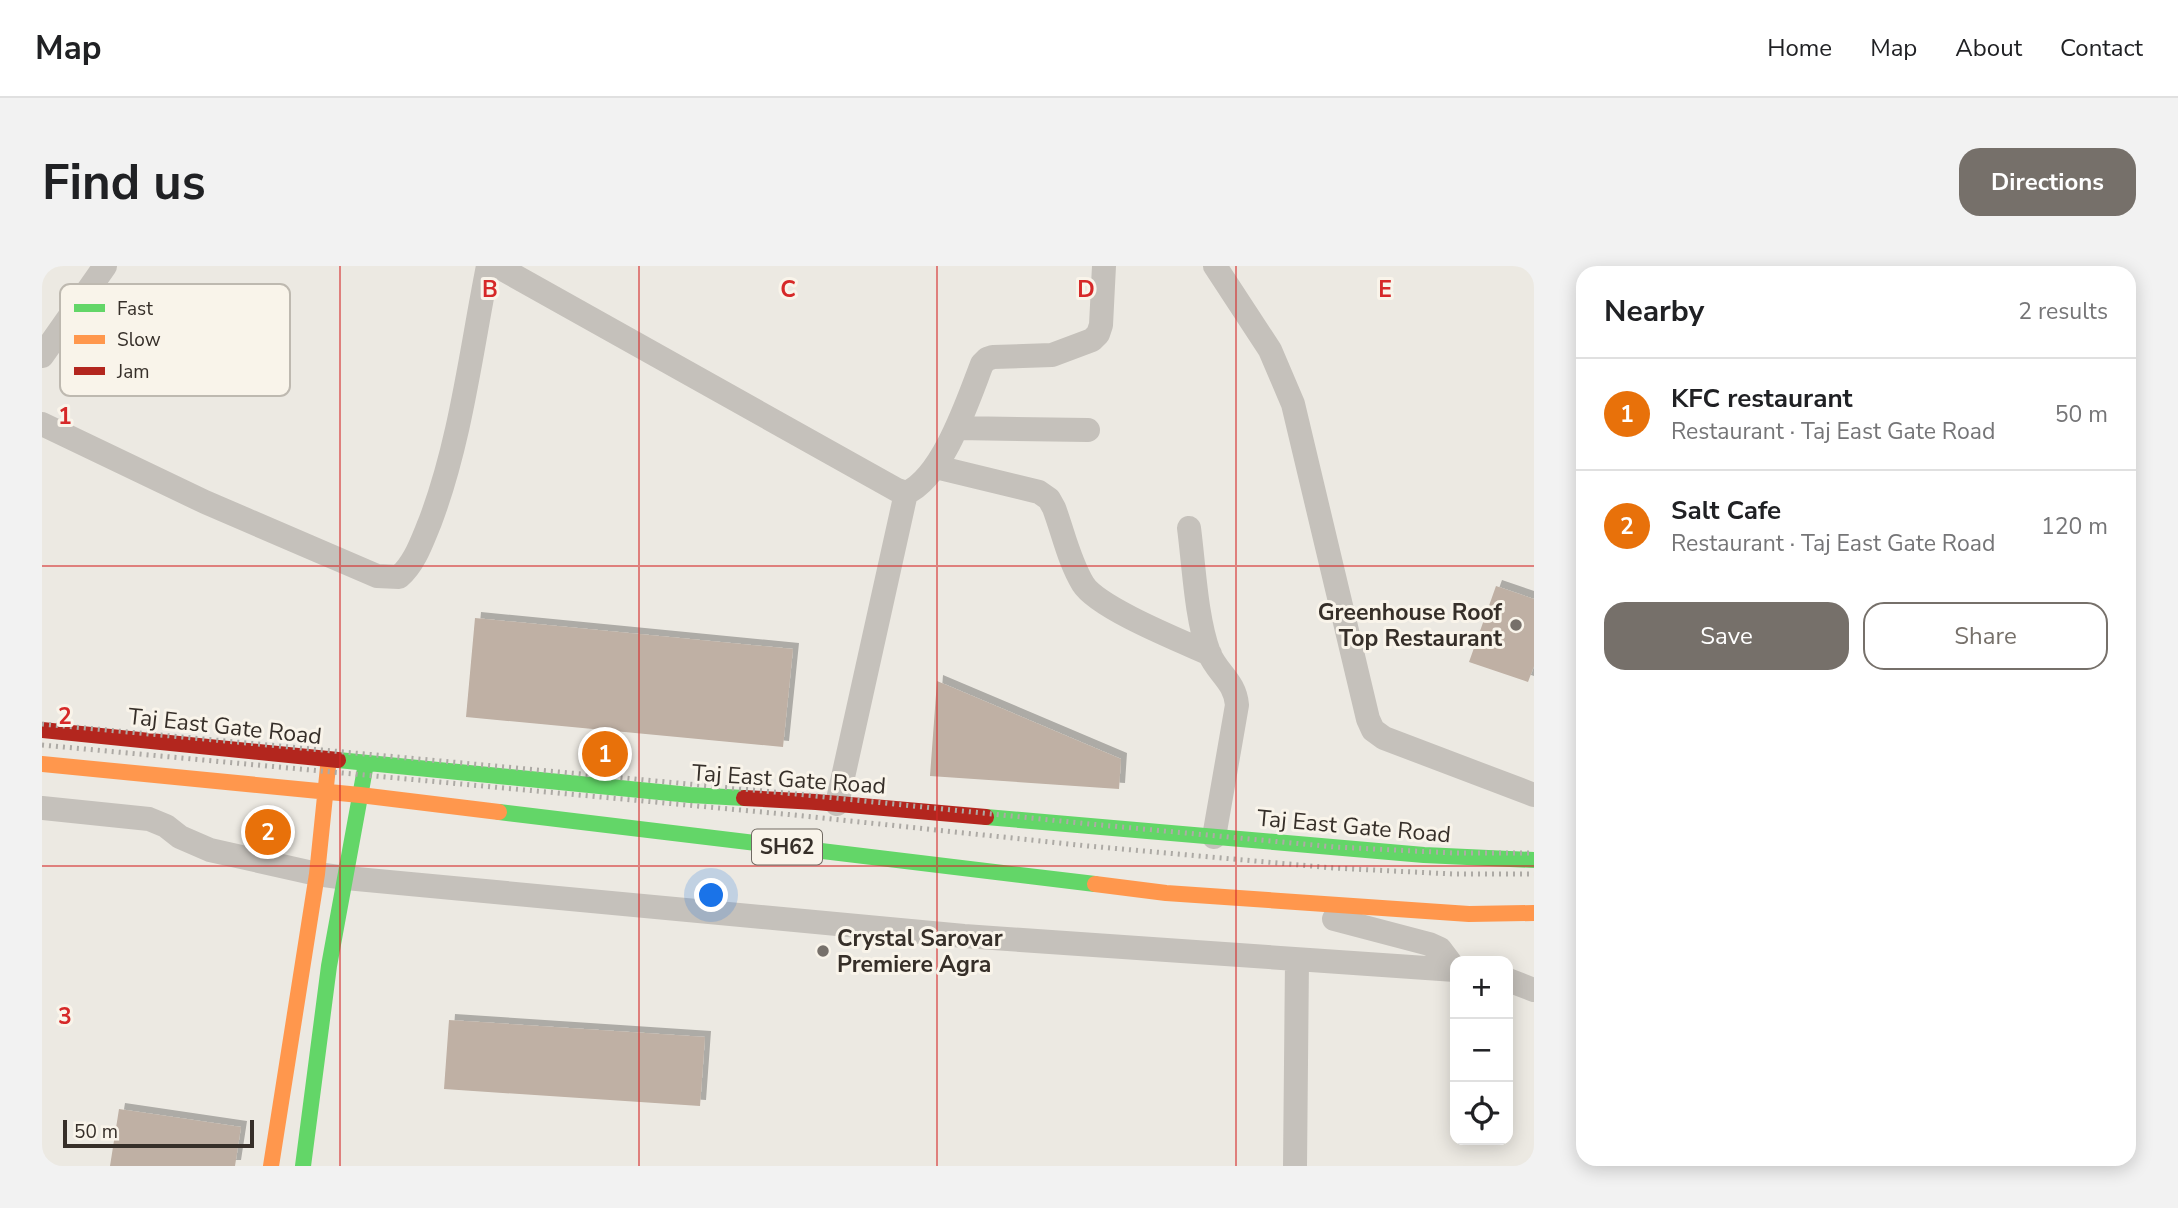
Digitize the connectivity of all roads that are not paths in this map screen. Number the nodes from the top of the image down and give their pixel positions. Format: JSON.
{"nodes":[{"id":1,"x":105,"y":266,"type":"edge"},
{"id":2,"x":488,"y":266,"type":"edge"},
{"id":3,"x":497,"y":266,"type":"edge"},
{"id":4,"x":1104,"y":266,"type":"edge"},
{"id":5,"x":1215,"y":266,"type":"edge"},
{"id":6,"x":92,"y":284,"type":"edge"},
{"id":7,"x":60,"y":330,"type":"edge"},
{"id":8,"x":42,"y":356,"type":"edge"},
{"id":9,"x":42,"y":424,"type":"edge"},
{"id":10,"x":957,"y":428,"type":"junction"},
{"id":11,"x":1088,"y":430,"type":"dead end"},
{"id":12,"x":936,"y":467,"type":"junction"},
{"id":13,"x":906,"y":493,"type":"junction"},
{"id":14,"x":1189,"y":528,"type":"dead end"},
{"id":15,"x":1210,"y":654,"type":"junction"},
{"id":16,"x":42,"y":730,"type":"edge"},
{"id":17,"x":329,"y":759,"type":"junction"},
{"id":18,"x":366,"y":763,"type":"junction"},
{"id":19,"x":42,"y":764,"type":"edge"},
{"id":20,"x":325,"y":792,"type":"junction"},
{"id":21,"x":360,"y":795,"type":"junction"},
{"id":22,"x":1534,"y":796,"type":"edge"},
{"id":23,"x":836,"y":804,"type":"junction"},
{"id":24,"x":42,"y":808,"type":"edge"},
{"id":25,"x":1214,"y":837,"type":"junction"},
{"id":26,"x":1534,"y":860,"type":"edge"},
{"id":27,"x":317,"y":874,"type":"junction"},
{"id":28,"x":346,"y":878,"type":"junction"},
{"id":29,"x":1166,"y":893,"type":"junction"},
{"id":30,"x":1534,"y":913,"type":"edge"},
{"id":31,"x":1297,"y":960,"type":"junction"},
{"id":32,"x":1450,"y":962,"type":"edge"},
{"id":33,"x":1450,"y":969,"type":"edge"},
{"id":34,"x":1513,"y":982,"type":"edge"},
{"id":35,"x":1534,"y":990,"type":"edge"},
{"id":36,"x":271,"y":1166,"type":"edge"},
{"id":37,"x":303,"y":1166,"type":"edge"},
{"id":38,"x":1295,"y":1166,"type":"edge"}],
"edges":[{"from":1,"to":6,"type":"street"},
{"from":2,"to":9,"type":"street"},
{"from":3,"to":13,"type":"street"},
{"from":4,"to":10,"type":"street"},
{"from":5,"to":22,"type":"street"},
{"from":7,"to":8,"type":"street"},
{"from":10,"to":11,"type":"street"},
{"from":10,"to":12,"type":"street"},
{"from":12,"to":13,"type":"street"},
{"from":12,"to":15,"type":"street"},
{"from":13,"to":23,"type":"street"},
{"from":14,"to":15,"type":"street"},
{"from":15,"to":25,"type":"street"},
{"from":16,"to":17,"type":"main road","name":"Taj East Gate Road","number":"SH62"},
{"from":17,"to":18,"type":"main road","name":"Taj East Gate Road","number":"SH62"},
{"from":17,"to":20,"type":"main road"},
{"from":18,"to":21,"type":"main road"},
{"from":18,"to":23,"type":"main road","name":"Taj East Gate Road","number":"SH62"},
{"from":19,"to":20,"type":"main road","number":"SH62"},
{"from":20,"to":21,"type":"main road","number":"SH62"},
{"from":20,"to":27,"type":"main road"},
{"from":21,"to":28,"type":"main road"},
{"from":21,"to":29,"type":"main road","number":"SH62"},
{"from":23,"to":25,"type":"main road","name":"Taj East Gate Road","number":"SH62"},
{"from":24,"to":27,"type":"street"},
{"from":25,"to":26,"type":"main road","name":"Taj East Gate Road","number":"SH62"},
{"from":27,"to":28,"type":"street"},
{"from":27,"to":36,"type":"main road"},
{"from":28,"to":31,"type":"street"},
{"from":28,"to":37,"type":"main road"},
{"from":29,"to":30,"type":"main road","number":"SH62"},
{"from":29,"to":32,"type":"street"},
{"from":31,"to":33,"type":"street"},
{"from":31,"to":38,"type":"street"},
{"from":34,"to":35,"type":"street"}]}
